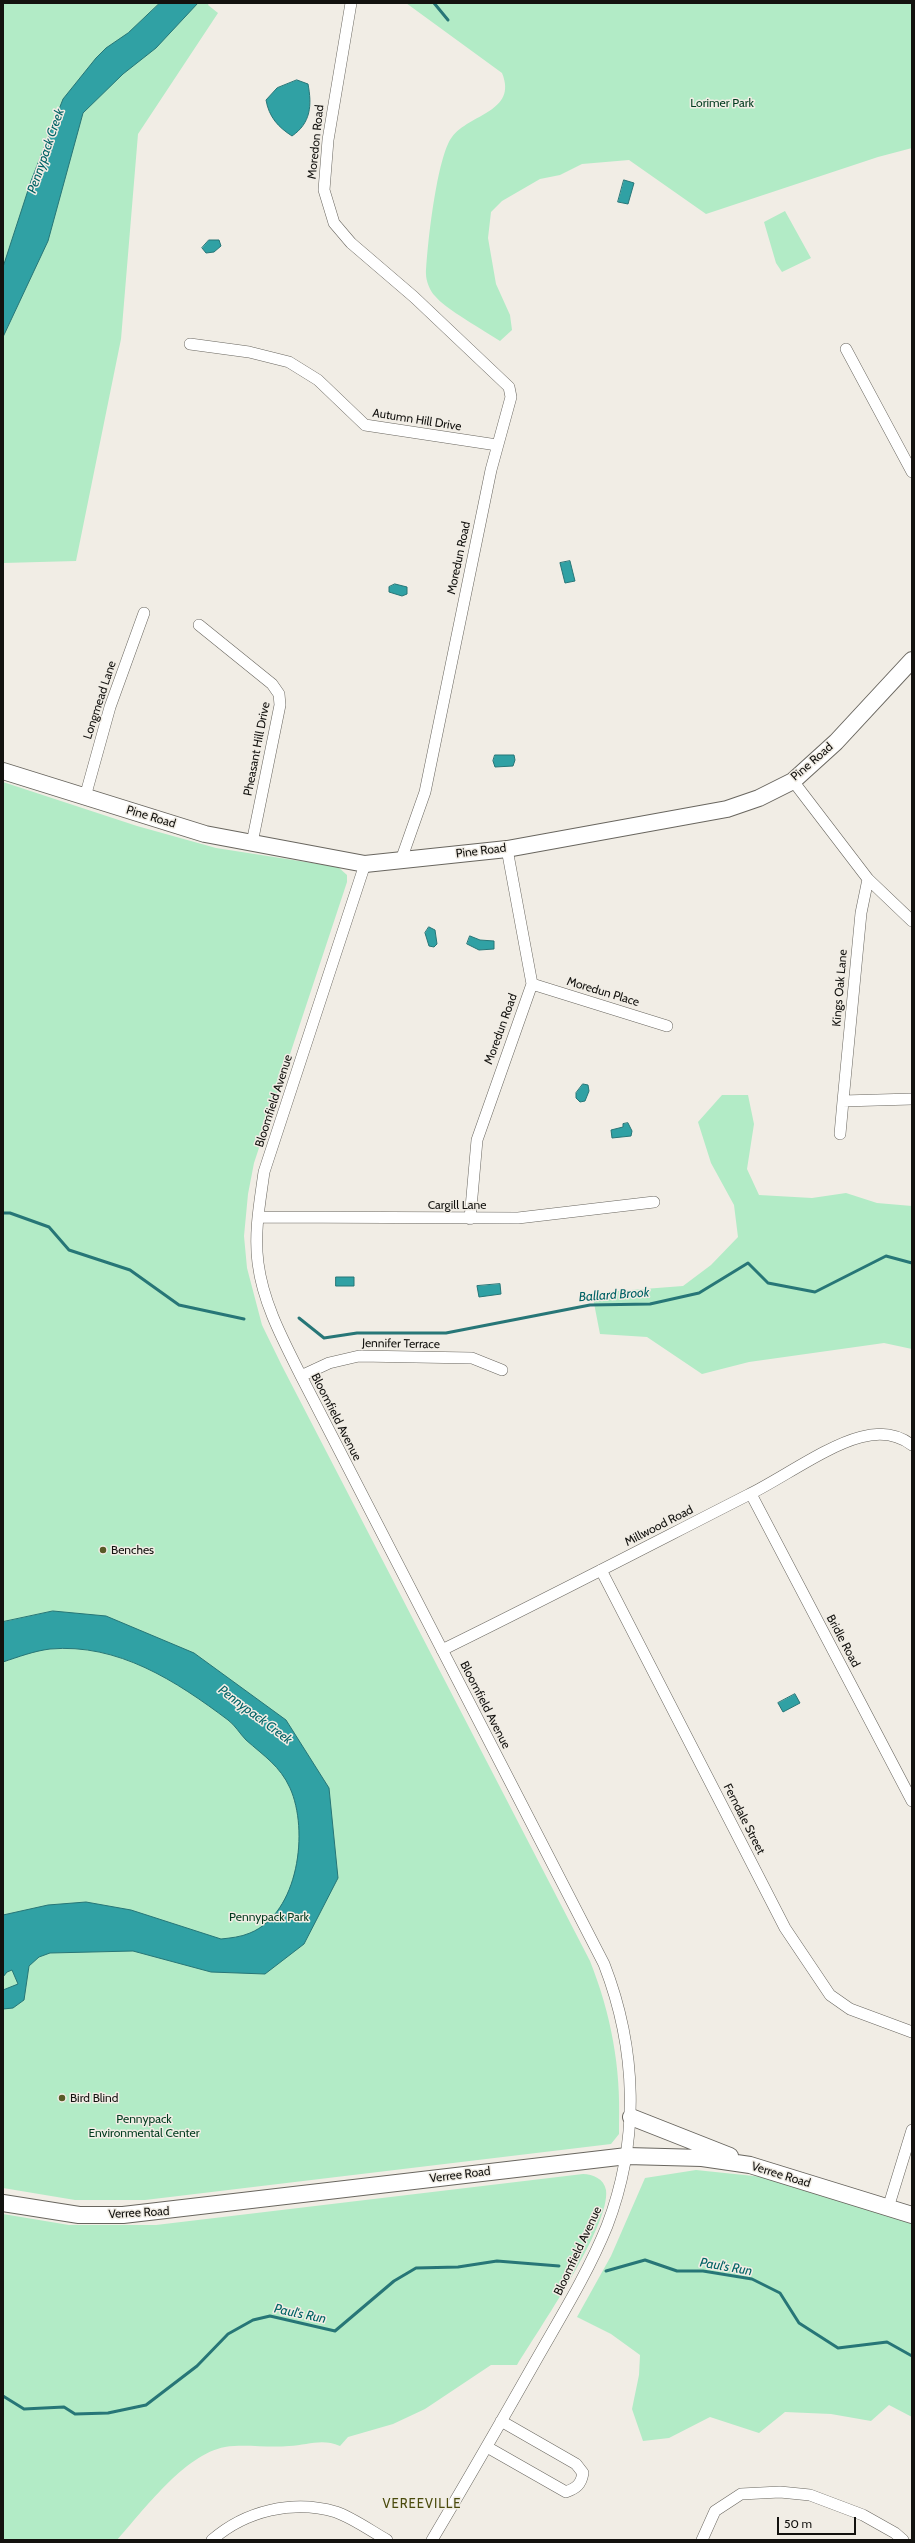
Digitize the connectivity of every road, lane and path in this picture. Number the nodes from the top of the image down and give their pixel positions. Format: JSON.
{"nodes":[{"id":1,"x":351,"y":3,"type":"edge"},
{"id":2,"x":414,"y":297,"type":"joint"},
{"id":3,"x":190,"y":344,"type":"dead end"},
{"id":4,"x":846,"y":349,"type":"dead end"},
{"id":5,"x":497,"y":445,"type":"junction"},
{"id":6,"x":912,"y":472,"type":"edge"},
{"id":7,"x":144,"y":613,"type":"dead end"},
{"id":8,"x":199,"y":625,"type":"dead end"},
{"id":9,"x":912,"y":660,"type":"edge"},
{"id":10,"x":3,"y":770,"type":"edge"},
{"id":11,"x":793,"y":781,"type":"junction"},
{"id":12,"x":84,"y":797,"type":"junction"},
{"id":13,"x":252,"y":843,"type":"junction"},
{"id":14,"x":507,"y":849,"type":"junction"},
{"id":15,"x":401,"y":860,"type":"junction"},
{"id":16,"x":365,"y":864,"type":"junction"},
{"id":17,"x":868,"y":879,"type":"junction"},
{"id":18,"x":912,"y":921,"type":"edge"},
{"id":19,"x":532,"y":984,"type":"junction"},
{"id":20,"x":667,"y":1026,"type":"dead end"},
{"id":21,"x":912,"y":1099,"type":"edge"},
{"id":22,"x":843,"y":1101,"type":"junction"},
{"id":23,"x":840,"y":1134,"type":"dead end"},
{"id":24,"x":654,"y":1202,"type":"dead end"},
{"id":25,"x":258,"y":1218,"type":"junction"},
{"id":26,"x":470,"y":1219,"type":"junction"},
{"id":27,"x":502,"y":1370,"type":"dead end"},
{"id":28,"x":301,"y":1376,"type":"junction"},
{"id":29,"x":912,"y":1445,"type":"edge"},
{"id":30,"x":751,"y":1494,"type":"junction"},
{"id":31,"x":600,"y":1570,"type":"junction"},
{"id":32,"x":442,"y":1650,"type":"junction"},
{"id":33,"x":912,"y":1801,"type":"edge"},
{"id":34,"x":912,"y":2032,"type":"edge"},
{"id":35,"x":631,"y":2117,"type":"junction"},
{"id":36,"x":912,"y":2130,"type":"edge"},
{"id":37,"x":627,"y":2156,"type":"junction"},
{"id":38,"x":750,"y":2165,"type":"junction"},
{"id":39,"x":3,"y":2203,"type":"edge"},
{"id":40,"x":888,"y":2208,"type":"junction"},
{"id":41,"x":912,"y":2215,"type":"edge"},
{"id":42,"x":501,"y":2421,"type":"junction"},
{"id":43,"x":487,"y":2447,"type":"junction"},
{"id":44,"x":212,"y":2540,"type":"edge"},
{"id":45,"x":387,"y":2540,"type":"edge"},
{"id":46,"x":432,"y":2540,"type":"edge"},
{"id":47,"x":702,"y":2540,"type":"edge"},
{"id":48,"x":903,"y":2540,"type":"edge"}],
"edges":[{"from":1,"to":2,"type":"street","name":"Moredon Road"},
{"from":2,"to":5,"type":"street","name":"Moredun Road"},
{"from":3,"to":5,"type":"street","name":"Autumn Hill Drive"},
{"from":4,"to":6,"type":"street"},
{"from":5,"to":15,"type":"street","name":"Moredun Road"},
{"from":7,"to":12,"type":"street","name":"Longmead Lane"},
{"from":8,"to":13,"type":"street","name":"Pheasant Hill Drive"},
{"from":9,"to":11,"type":"main road","name":"Pine Road"},
{"from":10,"to":12,"type":"main road","name":"Pine Road"},
{"from":11,"to":14,"type":"main road","name":"Pine Road"},
{"from":11,"to":17,"type":"street"},
{"from":12,"to":13,"type":"main road","name":"Pine Road"},
{"from":13,"to":16,"type":"main road","name":"Pine Road"},
{"from":14,"to":15,"type":"main road","name":"Pine Road"},
{"from":14,"to":19,"type":"street","name":"Moredun Road"},
{"from":15,"to":16,"type":"main road","name":"Pine Road"},
{"from":16,"to":25,"type":"street","name":"Bloomfield Avenue"},
{"from":17,"to":18,"type":"street"},
{"from":17,"to":22,"type":"street","name":"Kings Oak Lane"},
{"from":19,"to":20,"type":"street","name":"Moredun Place"},
{"from":19,"to":26,"type":"street","name":"Moredun Road"},
{"from":21,"to":22,"type":"street"},
{"from":22,"to":23,"type":"street","name":"Kings Oak Lane"},
{"from":24,"to":26,"type":"street","name":"Cargill Lane"},
{"from":25,"to":26,"type":"street","name":"Cargill Lane"},
{"from":25,"to":28,"type":"street","name":"Bloomfield Avenue"},
{"from":27,"to":28,"type":"street","name":"Jennifer Terrace"},
{"from":28,"to":32,"type":"street","name":"Bloomfield Avenue"},
{"from":29,"to":30,"type":"street","name":"Millwood Road"},
{"from":30,"to":31,"type":"street","name":"Millwood Road"},
{"from":30,"to":33,"type":"street","name":"Bridle Road"},
{"from":31,"to":32,"type":"street","name":"Millwood Road"},
{"from":31,"to":34,"type":"street","name":"Ferndale Street"},
{"from":32,"to":35,"type":"street","name":"Bloomfield Avenue"},
{"from":35,"to":37,"type":"street","name":"Bloomfield Avenue"},
{"from":35,"to":38,"type":"main road"},
{"from":36,"to":40,"type":"street"},
{"from":37,"to":38,"type":"main road","name":"Verree Road"},
{"from":37,"to":39,"type":"main road","name":"Verree Road"},
{"from":37,"to":42,"type":"street","name":"Bloomfield Avenue"},
{"from":38,"to":40,"type":"main road","name":"Verree Road"},
{"from":40,"to":41,"type":"main road","name":"Verree Road"},
{"from":42,"to":43,"type":"street","name":"Bloomfield Avenue"},
{"from":42,"to":43,"type":"street"},
{"from":43,"to":46,"type":"street","name":"Bloomfield Avenue"},
{"from":44,"to":45,"type":"street"},
{"from":47,"to":48,"type":"street"}]}
